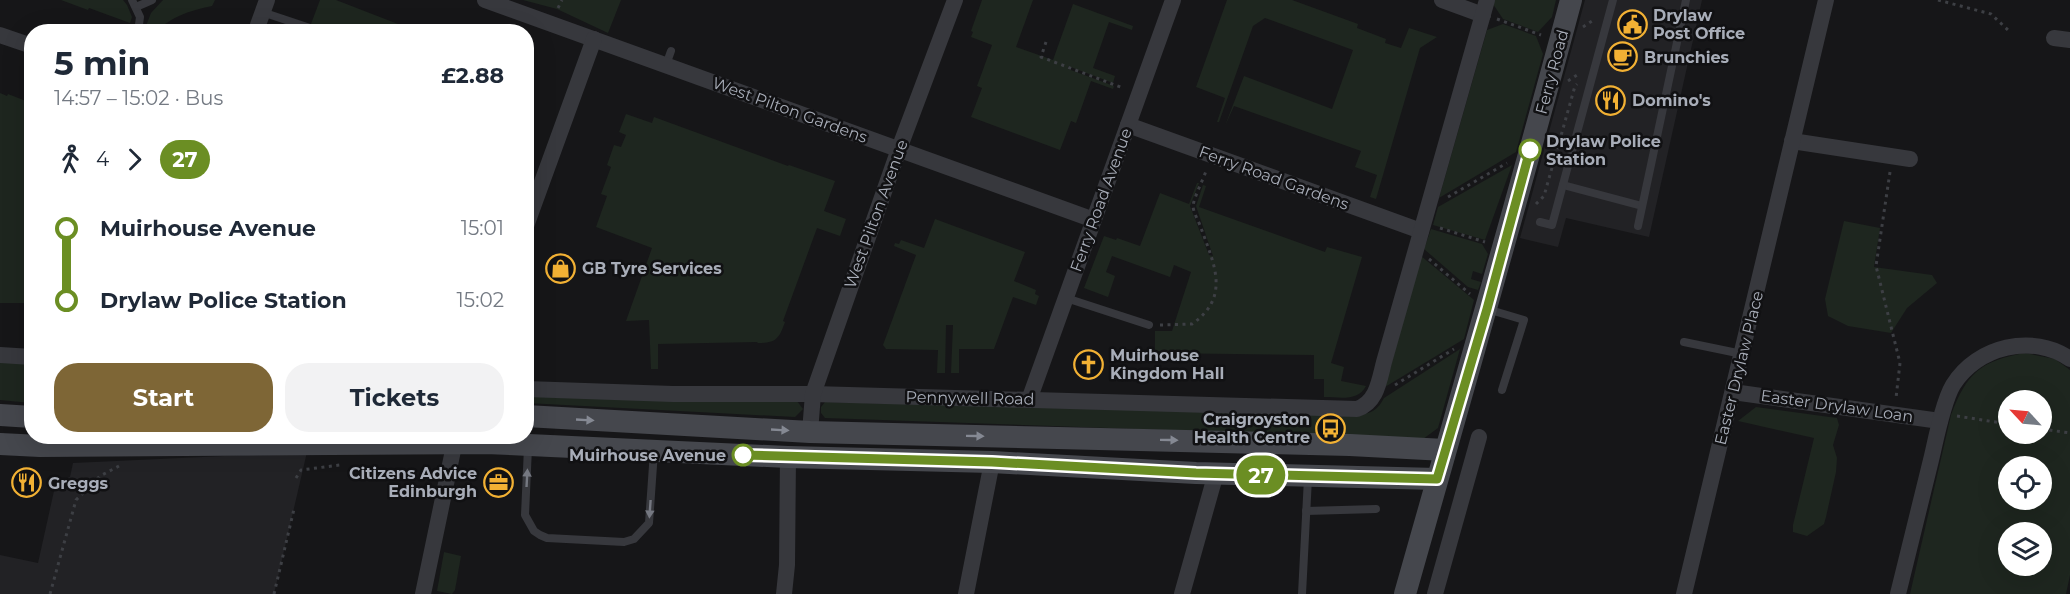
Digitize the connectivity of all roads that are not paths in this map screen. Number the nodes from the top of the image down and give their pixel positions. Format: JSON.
{"nodes":[{"id":1,"x":152,"y":0,"type":"edge"},
{"id":2,"x":485,"y":0,"type":"edge"},
{"id":3,"x":955,"y":0,"type":"edge"},
{"id":4,"x":1173,"y":0,"type":"edge"},
{"id":5,"x":1442,"y":0,"type":"edge"},
{"id":6,"x":1571,"y":0,"type":"edge"},
{"id":7,"x":1613,"y":0,"type":"edge"},
{"id":8,"x":1686,"y":0,"type":"edge"},
{"id":9,"x":1826,"y":0,"type":"edge"},
{"id":10,"x":134,"y":4,"type":"edge"},
{"id":11,"x":1485,"y":7,"type":"edge"},
{"id":12,"x":262,"y":12,"type":"edge"},
{"id":13,"x":139,"y":24,"type":"edge"},
{"id":14,"x":298,"y":24,"type":"edge"},
{"id":15,"x":0,"y":35,"type":"edge"},
{"id":16,"x":594,"y":39,"type":"junction"},
{"id":17,"x":24,"y":43,"type":"edge"},
{"id":18,"x":1128,"y":125,"type":"junction"},
{"id":19,"x":1792,"y":141,"type":"junction"},
{"id":20,"x":899,"y":149,"type":"junction"},
{"id":21,"x":1910,"y":159,"type":"dead end"},
{"id":22,"x":1563,"y":185,"type":"junction"},
{"id":23,"x":534,"y":206,"type":"edge"},
{"id":24,"x":1642,"y":206,"type":"junction"},
{"id":25,"x":1094,"y":220,"type":"junction"},
{"id":26,"x":1424,"y":221,"type":"junction"},
{"id":27,"x":1540,"y":222,"type":"dead end"},
{"id":28,"x":1638,"y":226,"type":"dead end"},
{"id":29,"x":1066,"y":298,"type":"junction"},
{"id":30,"x":1487,"y":309,"type":"junction"},
{"id":31,"x":1149,"y":325,"type":"road end"},
{"id":32,"x":1684,"y":342,"type":"dead end"},
{"id":33,"x":1742,"y":354,"type":"junction"},
{"id":34,"x":0,"y":355,"type":"edge"},
{"id":35,"x":24,"y":356,"type":"edge"},
{"id":36,"x":2070,"y":359,"type":"edge"},
{"id":37,"x":534,"y":389,"type":"edge"},
{"id":38,"x":1502,"y":390,"type":"dead end"},
{"id":39,"x":1733,"y":392,"type":"junction"},
{"id":40,"x":813,"y":394,"type":"junction"},
{"id":41,"x":1029,"y":400,"type":"junction"},
{"id":42,"x":0,"y":415,"type":"edge"},
{"id":43,"x":24,"y":416,"type":"edge"},
{"id":44,"x":534,"y":416,"type":"edge"},
{"id":45,"x":1940,"y":421,"type":"junction"},
{"id":46,"x":810,"y":432,"type":"junction"},
{"id":47,"x":1479,"y":437,"type":"dead end"},
{"id":48,"x":0,"y":444,"type":"edge"},
{"id":49,"x":201,"y":444,"type":"edge"},
{"id":50,"x":454,"y":444,"type":"edge"},
{"id":51,"x":513,"y":444,"type":"edge"},
{"id":52,"x":528,"y":445,"type":"junction"},
{"id":53,"x":654,"y":450,"type":"junction"},
{"id":54,"x":1444,"y":450,"type":"junction"},
{"id":55,"x":788,"y":457,"type":"junction"},
{"id":56,"x":812,"y":458,"type":"junction"},
{"id":57,"x":992,"y":462,"type":"junction"},
{"id":58,"x":1216,"y":473,"type":"junction"},
{"id":59,"x":1308,"y":476,"type":"junction"},
{"id":60,"x":1437,"y":479,"type":"junction"},
{"id":61,"x":1376,"y":509,"type":"dead end"},
{"id":62,"x":1306,"y":511,"type":"junction"},
{"id":63,"x":423,"y":594,"type":"edge"},
{"id":64,"x":784,"y":594,"type":"edge"},
{"id":65,"x":966,"y":594,"type":"edge"},
{"id":66,"x":1182,"y":594,"type":"edge"},
{"id":67,"x":1302,"y":594,"type":"edge"},
{"id":68,"x":1405,"y":594,"type":"edge"},
{"id":69,"x":1435,"y":594,"type":"edge"},
{"id":70,"x":1684,"y":594,"type":"edge"},
{"id":71,"x":1898,"y":594,"type":"edge"}],
"edges":[{"from":1,"to":10,"type":"lane"},
{"from":2,"to":16,"type":"street","name":"West Pilton Gardens"},
{"from":3,"to":20,"type":"street","name":"West Pilton Avenue"},
{"from":4,"to":18,"type":"street","name":"Ferry Road Avenue"},
{"from":5,"to":11,"type":"street"},
{"from":6,"to":30,"type":"street","name":"Ferry Road"},
{"from":7,"to":22,"type":"lane"},
{"from":8,"to":24,"type":"lane"},
{"from":9,"to":19,"type":"street","name":"Easter Drylaw Place"},
{"from":10,"to":13,"type":"lane"},
{"from":11,"to":26,"type":"street"},
{"from":12,"to":14,"type":"lane"},
{"from":15,"to":17,"type":"street"},
{"from":16,"to":20,"type":"street","name":"West Pilton Gardens"},
{"from":16,"to":23,"type":"street"},
{"from":18,"to":25,"type":"street","name":"Ferry Road Avenue"},
{"from":18,"to":26,"type":"street","name":"Ferry Road Gardens"},
{"from":19,"to":21,"type":"street"},
{"from":19,"to":33,"type":"street","name":"Easter Drylaw Place"},
{"from":20,"to":25,"type":"street","name":"West Pilton Gardens"},
{"from":20,"to":40,"type":"street","name":"West Pilton Avenue"},
{"from":22,"to":24,"type":"lane"},
{"from":22,"to":27,"type":"lane"},
{"from":24,"to":28,"type":"lane"},
{"from":25,"to":29,"type":"street","name":"Ferry Road Avenue"},
{"from":26,"to":41,"type":"street","name":"Pennywell Road"},
{"from":29,"to":31,"type":"lane"},
{"from":29,"to":41,"type":"street","name":"Ferry Road Avenue"},
{"from":30,"to":38,"type":"lane"},
{"from":30,"to":54,"type":"street","name":"Ferry Road"},
{"from":32,"to":33,"type":"lane"},
{"from":33,"to":39,"type":"street","name":"Easter Drylaw Place"},
{"from":34,"to":35,"type":"street"},
{"from":36,"to":45,"type":"street"},
{"from":37,"to":40,"type":"street","name":"Pennywell Road"},
{"from":39,"to":45,"type":"street","name":"Easter Drylaw Loan"},
{"from":39,"to":70,"type":"street","name":"Easter Drylaw Place"},
{"from":40,"to":41,"type":"street","name":"Pennywell Road"},
{"from":40,"to":46,"type":"street","name":"West Pilton Avenue"},
{"from":42,"to":43,"type":"street"},
{"from":44,"to":46,"type":"street","one_way":true},
{"from":45,"to":71,"type":"street"},
{"from":46,"to":54,"type":"street","one_way":true},
{"from":46,"to":56,"type":"street"},
{"from":47,"to":69,"type":"street"},
{"from":48,"to":49,"type":"street"},
{"from":50,"to":63,"type":"street"},
{"from":51,"to":52,"type":"street"},
{"from":52,"to":53,"type":"street"},
{"from":53,"to":52,"type":"lane","one_way":true},
{"from":53,"to":55,"type":"street"},
{"from":54,"to":60,"type":"street","name":"Ferry Road"},
{"from":55,"to":56,"type":"street"},
{"from":55,"to":64,"type":"street"},
{"from":56,"to":57,"type":"street"},
{"from":57,"to":58,"type":"street"},
{"from":57,"to":65,"type":"street"},
{"from":58,"to":59,"type":"street"},
{"from":58,"to":66,"type":"street"},
{"from":59,"to":60,"type":"street"},
{"from":59,"to":62,"type":"lane"},
{"from":60,"to":68,"type":"street","name":"Ferry Road"},
{"from":61,"to":62,"type":"lane"},
{"from":62,"to":67,"type":"lane"}]}
